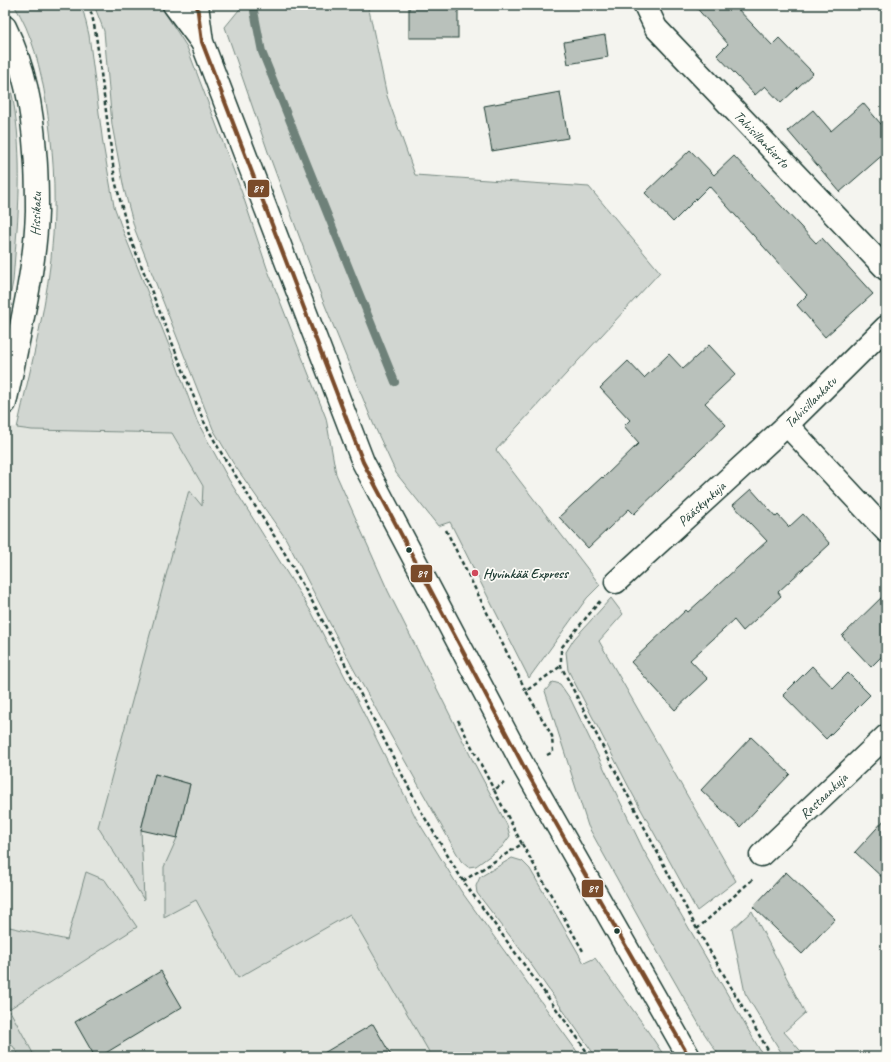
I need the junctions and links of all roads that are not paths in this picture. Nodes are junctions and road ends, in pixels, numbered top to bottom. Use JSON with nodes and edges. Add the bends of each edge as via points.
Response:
{"nodes":[{"id":1,"x":174,"y":5,"type":"edge"},
{"id":2,"x":196,"y":5,"type":"edge"},
{"id":3,"x":645,"y":5,"type":"edge"},
{"id":4,"x":5,"y":27,"type":"edge"},
{"id":5,"x":202,"y":42,"type":"junction"},
{"id":6,"x":886,"y":269,"type":"edge"},
{"id":7,"x":886,"y":327,"type":"edge"},
{"id":8,"x":5,"y":403,"type":"edge"},
{"id":9,"x":787,"y":425,"type":"junction"},
{"id":10,"x":886,"y":531,"type":"edge"},
{"id":11,"x":616,"y":582,"type":"road end"},
{"id":12,"x":886,"y":736,"type":"edge"},
{"id":13,"x":761,"y":855,"type":"road end"},
{"id":14,"x":689,"y":1057,"type":"edge"}],
"edges":[{"from":1,"to":5,"type":"street"},
{"from":2,"to":5,"type":"street"},
{"from":3,"to":6,"type":"street","name":"Talvisillankierto","via":[[656,28]]},
{"from":4,"to":8,"type":"street","name":"Hissikatu","via":[[26,81],[34,125],[37,214],[33,263]]},
{"from":5,"to":14,"type":"street","via":[[363,462],[525,769]]},
{"from":7,"to":9,"type":"street","name":"Talvisillankatu"},
{"from":9,"to":10,"type":"street","name":"Talvisillankatu"},
{"from":9,"to":11,"type":"street","name":"Pääskynkuja"},
{"from":12,"to":13,"type":"street","name":"Rastaankuja"}]}
